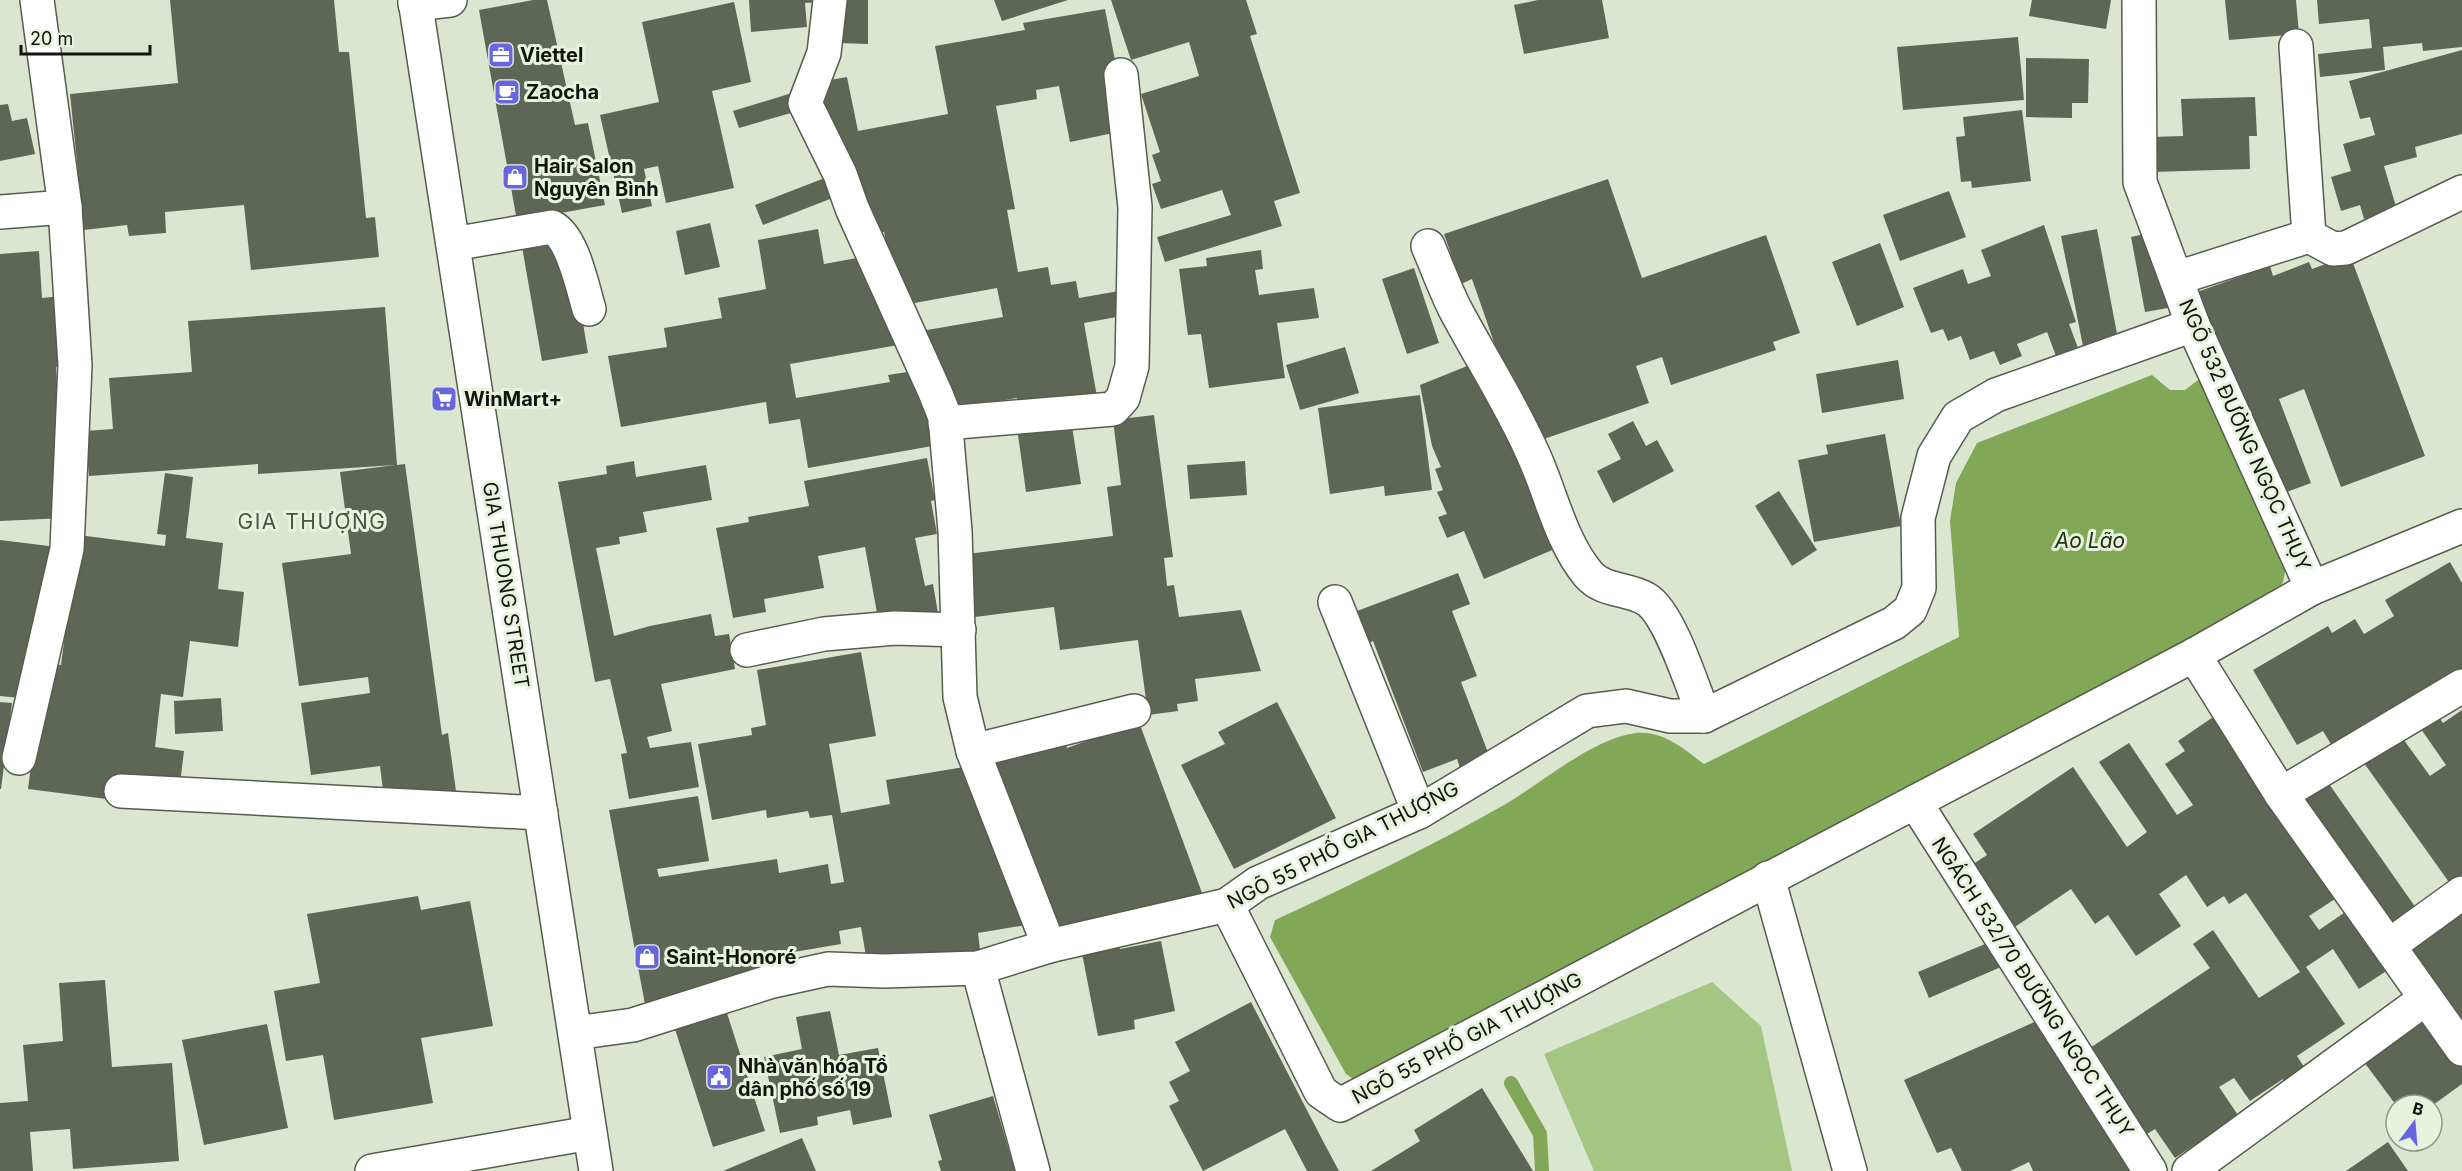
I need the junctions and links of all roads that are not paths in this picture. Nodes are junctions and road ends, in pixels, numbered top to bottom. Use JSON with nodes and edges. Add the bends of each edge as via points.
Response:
{"nodes":[{"id":1,"x":37,"y":0,"type":"edge"},
{"id":2,"x":450,"y":0,"type":"edge"},
{"id":3,"x":830,"y":0,"type":"edge"},
{"id":4,"x":2139,"y":0,"type":"edge"},
{"id":5,"x":415,"y":2,"type":"edge"},
{"id":6,"x":2296,"y":46,"type":"dead end"},
{"id":7,"x":1122,"y":75,"type":"dead end"},
{"id":8,"x":2462,"y":192,"type":"edge"},
{"id":9,"x":65,"y":207,"type":"junction"},
{"id":10,"x":0,"y":212,"type":"edge"},
{"id":11,"x":2309,"y":236,"type":"junction"},
{"id":12,"x":453,"y":244,"type":"junction"},
{"id":13,"x":1428,"y":246,"type":"dead end"},
{"id":14,"x":2177,"y":278,"type":"junction"},
{"id":15,"x":589,"y":309,"type":"dead end"},
{"id":16,"x":2193,"y":325,"type":"junction"},
{"id":17,"x":945,"y":423,"type":"junction"},
{"id":18,"x":2462,"y":526,"type":"edge"},
{"id":19,"x":2312,"y":588,"type":"junction"},
{"id":20,"x":1335,"y":602,"type":"dead end"},
{"id":21,"x":959,"y":630,"type":"junction"},
{"id":22,"x":747,"y":650,"type":"dead end"},
{"id":23,"x":2194,"y":655,"type":"junction"},
{"id":24,"x":2462,"y":686,"type":"edge"},
{"id":25,"x":1134,"y":711,"type":"dead end"},
{"id":26,"x":1704,"y":716,"type":"junction"},
{"id":27,"x":973,"y":751,"type":"junction"},
{"id":28,"x":19,"y":758,"type":"dead end"},
{"id":29,"x":121,"y":791,"type":"dead end"},
{"id":30,"x":2281,"y":794,"type":"junction"},
{"id":31,"x":1915,"y":802,"type":"junction"},
{"id":32,"x":1419,"y":812,"type":"junction"},
{"id":33,"x":541,"y":813,"type":"junction"},
{"id":34,"x":1768,"y":878,"type":"junction"},
{"id":35,"x":2462,"y":894,"type":"edge"},
{"id":36,"x":1227,"y":905,"type":"junction"},
{"id":37,"x":2390,"y":945,"type":"junction"},
{"id":38,"x":1049,"y":946,"type":"junction"},
{"id":39,"x":978,"y":968,"type":"junction"},
{"id":40,"x":2425,"y":999,"type":"junction"},
{"id":41,"x":575,"y":1033,"type":"junction"},
{"id":42,"x":2460,"y":1044,"type":"edge"},
{"id":43,"x":590,"y":1133,"type":"junction"},
{"id":44,"x":372,"y":1171,"type":"edge"},
{"id":45,"x":596,"y":1171,"type":"edge"},
{"id":46,"x":1032,"y":1171,"type":"edge"},
{"id":47,"x":1850,"y":1171,"type":"edge"},
{"id":48,"x":2150,"y":1171,"type":"edge"},
{"id":49,"x":2189,"y":1171,"type":"edge"}],
"edges":[{"from":1,"to":9,"type":"street"},
{"from":2,"to":5,"type":"street"},
{"from":3,"to":17,"type":"street","via":[[824,53],[805,103],[840,174]]},
{"from":4,"to":14,"type":"street","name":"NGÕ 532 ĐƯỜNG NGỌC THỤY","via":[[2140,182]]},
{"from":5,"to":12,"type":"street","name":"GIA THUONG STREET"},
{"from":6,"to":11,"type":"street"},
{"from":7,"to":17,"type":"street","via":[[1136,207],[1132,366],[1123,398],[1113,410]]},
{"from":8,"to":11,"type":"street","via":[[2346,248],[2333,249]]},
{"from":9,"to":10,"type":"street"},
{"from":9,"to":28,"type":"street","via":[[75,365],[67,549]]},
{"from":11,"to":14,"type":"street"},
{"from":12,"to":15,"type":"street","via":[[552,227],[568,242]]},
{"from":12,"to":33,"type":"street","name":"GIA THUONG STREET"},
{"from":13,"to":26,"type":"street","via":[[1455,309],[1534,456],[1554,514],[1589,576],[1608,588],[1645,597],[1657,607]]},
{"from":14,"to":16,"type":"street","name":"NGÕ 532 ĐƯỜNG NGỌC THỤY"},
{"from":16,"to":19,"type":"street","name":"NGÕ 532 ĐƯỜNG NGỌC THỤY"},
{"from":16,"to":26,"type":"street","name":"NGÕ 55 PHỐ GIA THƯỢNG","via":[[1996,395],[1958,417],[1934,456],[1918,518],[1919,588],[1911,610],[1894,623]]},
{"from":17,"to":21,"type":"street"},
{"from":18,"to":19,"type":"street"},
{"from":19,"to":23,"type":"street","name":"NGÕ 532 ĐƯỜNG NGỌC THỤY"},
{"from":20,"to":32,"type":"street"},
{"from":21,"to":22,"type":"street","via":[[895,628],[825,634]]},
{"from":21,"to":27,"type":"street","via":[[960,697]]},
{"from":23,"to":30,"type":"street"},
{"from":23,"to":31,"type":"street","name":"NGÕ 532 ĐƯỜNG NGỌC THỤY"},
{"from":24,"to":30,"type":"street"},
{"from":25,"to":27,"type":"street"},
{"from":26,"to":32,"type":"street","name":"NGÕ 55 PHỐ GIA THƯỢNG","via":[[1670,716],[1626,706],[1587,711]]},
{"from":27,"to":38,"type":"street"},
{"from":29,"to":33,"type":"street"},
{"from":30,"to":37,"type":"street"},
{"from":31,"to":34,"type":"street","name":"NGÕ 532 ĐƯỜNG NGỌC THỤY"},
{"from":31,"to":48,"type":"street","name":"NGÁCH 532/70 ĐƯỜNG NGỌC THỤY"},
{"from":32,"to":36,"type":"street","name":"NGÕ 55 PHỐ GIA THƯỢNG","via":[[1258,883]]},
{"from":33,"to":41,"type":"street","name":"GIA THUONG STREET"},
{"from":34,"to":36,"type":"street","name":"NGÕ 55 PHỐ GIA THƯỢNG","via":[[1340,1105],[1321,1092]]},
{"from":34,"to":47,"type":"street"},
{"from":35,"to":37,"type":"street"},
{"from":36,"to":38,"type":"street","name":"NGÕ 55 PHỐ GIA THƯỢNG"},
{"from":37,"to":40,"type":"street"},
{"from":38,"to":39,"type":"street","name":"NGÕ 55 PHỐ GIA THƯỢNG"},
{"from":39,"to":41,"type":"street","name":"NGÕ 55 PHỐ GIA THƯỢNG","via":[[828,969],[769,982],[633,1025]]},
{"from":39,"to":46,"type":"street"},
{"from":40,"to":42,"type":"street"},
{"from":40,"to":49,"type":"street"},
{"from":41,"to":43,"type":"street","name":"GIA THUONG STREET"},
{"from":43,"to":44,"type":"street"},
{"from":43,"to":45,"type":"street","name":"GIA THUONG STREET"}]}
